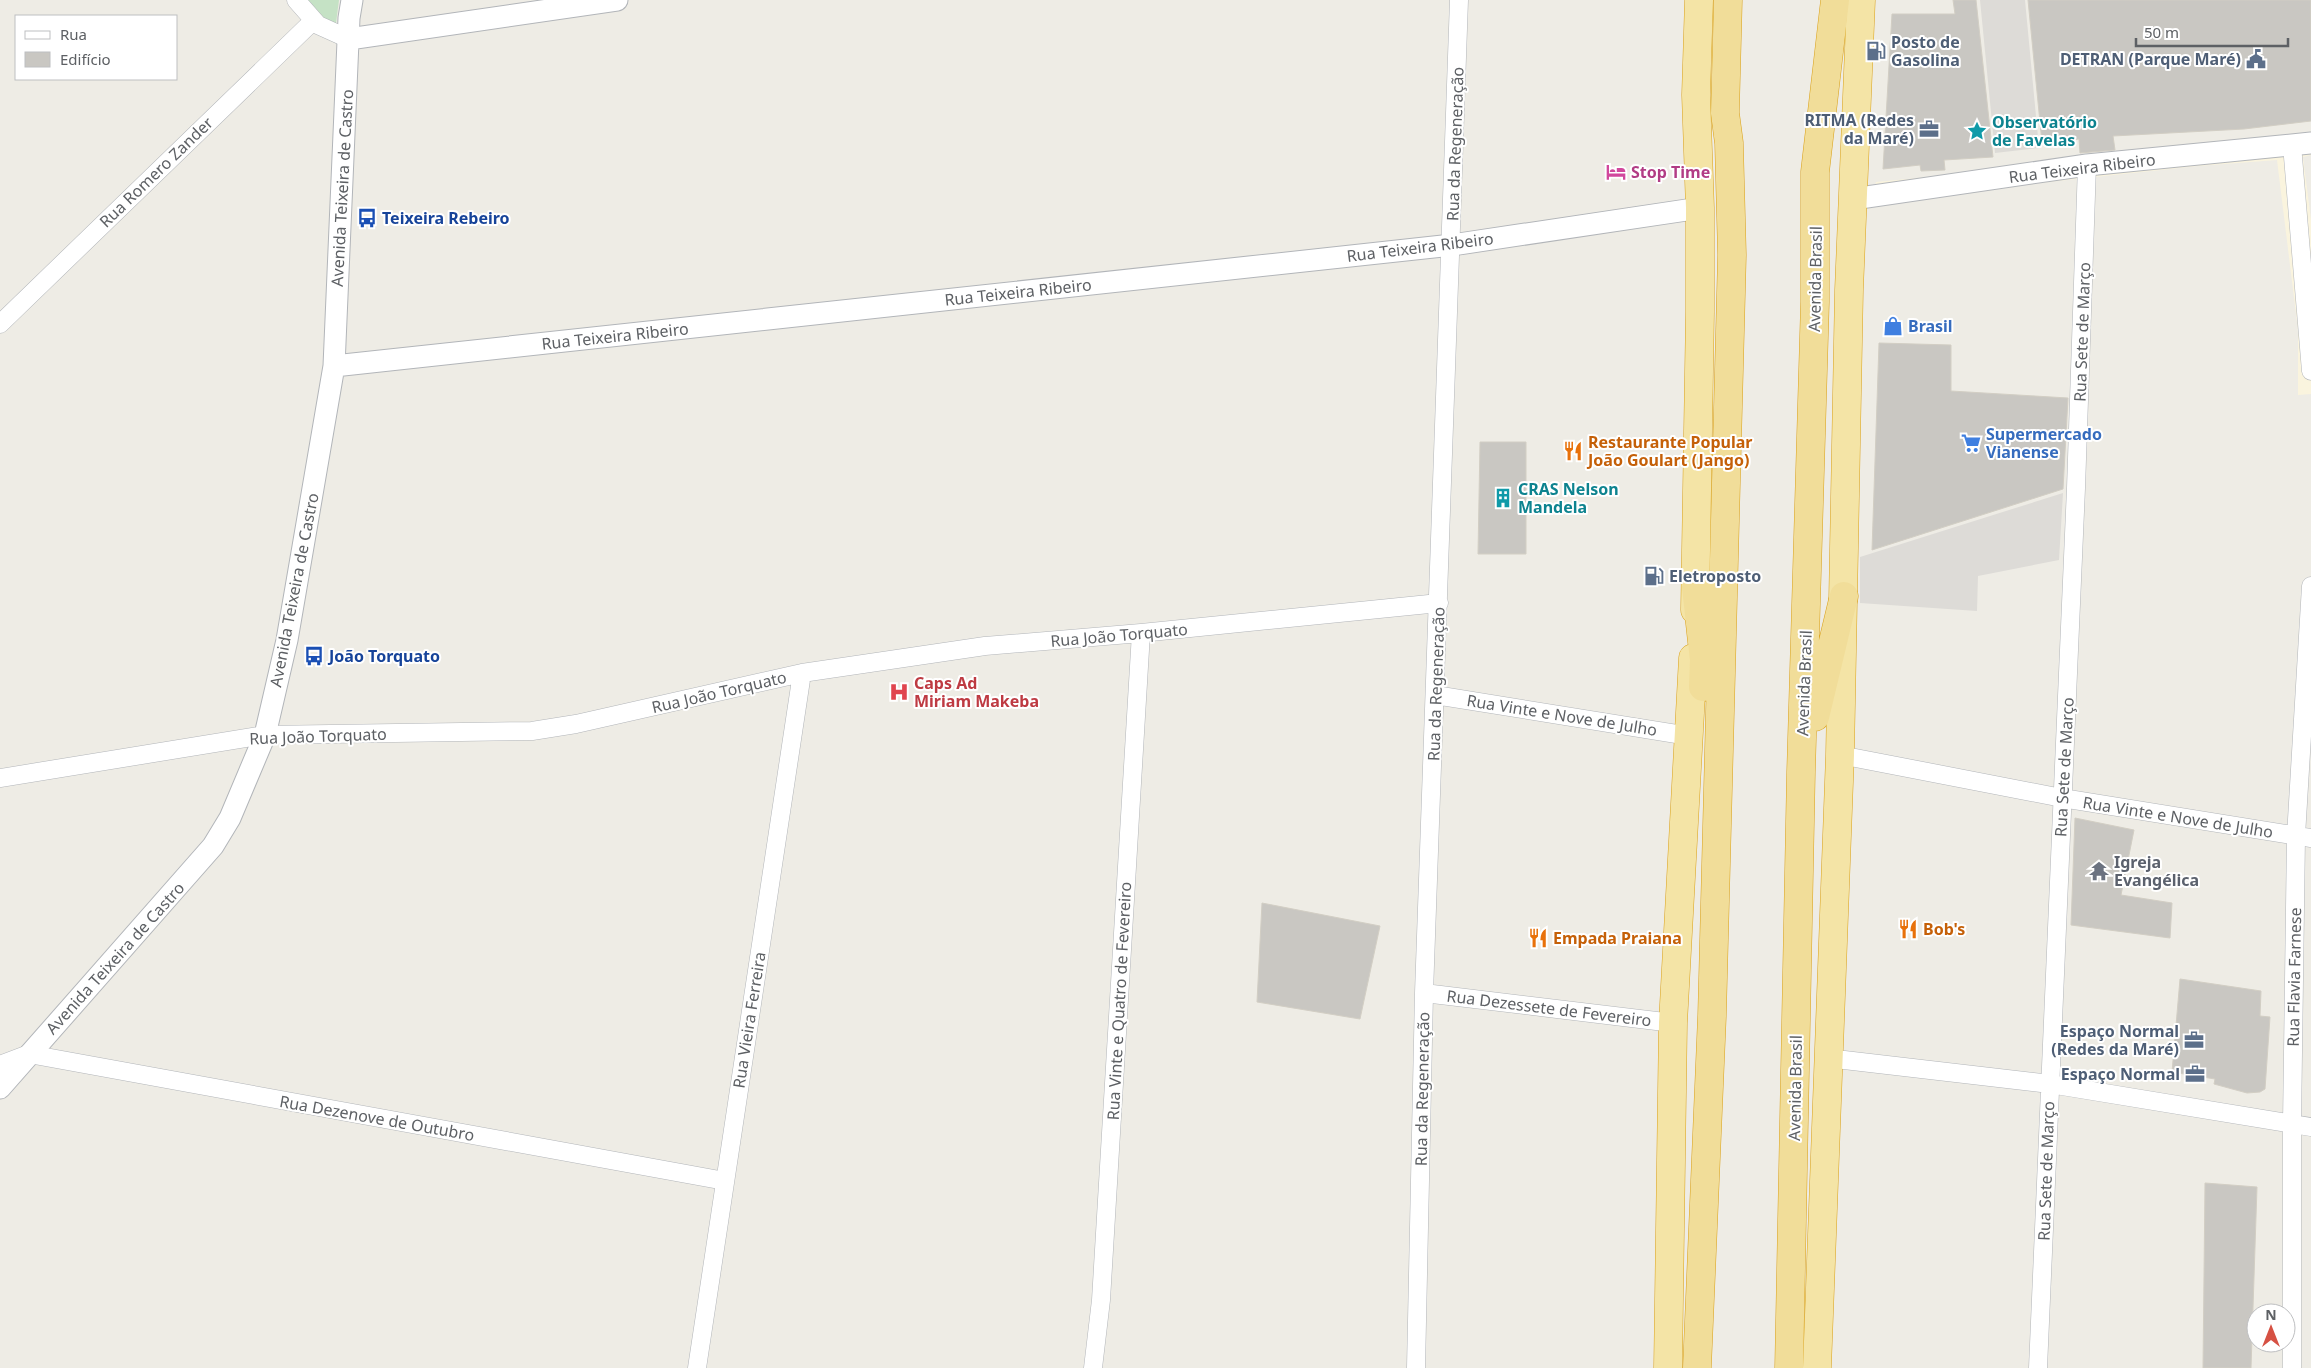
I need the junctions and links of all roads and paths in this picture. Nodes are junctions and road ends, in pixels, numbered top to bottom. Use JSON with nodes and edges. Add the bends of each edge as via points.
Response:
{"nodes":[{"id":1,"x":296,"y":0,"type":"edge"},
{"id":2,"x":352,"y":0,"type":"edge"},
{"id":3,"x":617,"y":0,"type":"edge"},
{"id":4,"x":1459,"y":0,"type":"edge"},
{"id":5,"x":1698,"y":0,"type":"edge"},
{"id":6,"x":1728,"y":0,"type":"edge"},
{"id":7,"x":1835,"y":0,"type":"edge"},
{"id":8,"x":1861,"y":0,"type":"edge"},
{"id":9,"x":313,"y":21,"type":"junction"},
{"id":10,"x":349,"y":39,"type":"junction"},
{"id":11,"x":2302,"y":144,"type":"edge"},
{"id":12,"x":2088,"y":165,"type":"junction"},
{"id":13,"x":1853,"y":199,"type":"junction"},
{"id":14,"x":1700,"y":208,"type":"junction"},
{"id":15,"x":1452,"y":244,"type":"junction"},
{"id":16,"x":0,"y":324,"type":"edge"},
{"id":17,"x":334,"y":366,"type":"junction"},
{"id":18,"x":2311,"y":371,"type":"edge"},
{"id":19,"x":2311,"y":586,"type":"edge"},
{"id":20,"x":1696,"y":587,"type":"junction"},
{"id":21,"x":1844,"y":596,"type":"junction"},
{"id":22,"x":1439,"y":603,"type":"junction"},
{"id":23,"x":1141,"y":633,"type":"junction"},
{"id":24,"x":802,"y":673,"type":"junction"},
{"id":25,"x":1435,"y":695,"type":"junction"},
{"id":26,"x":265,"y":735,"type":"junction"},
{"id":27,"x":1689,"y":736,"type":"junction"},
{"id":28,"x":1840,"y":755,"type":"junction"},
{"id":29,"x":1802,"y":772,"type":"junction"},
{"id":30,"x":0,"y":778,"type":"edge"},
{"id":31,"x":2062,"y":798,"type":"junction"},
{"id":32,"x":2304,"y":837,"type":"edge"},
{"id":33,"x":1424,"y":993,"type":"junction"},
{"id":34,"x":1673,"y":1023,"type":"junction"},
{"id":35,"x":29,"y":1054,"type":"junction"},
{"id":36,"x":1827,"y":1058,"type":"junction"},
{"id":37,"x":0,"y":1065,"type":"edge"},
{"id":38,"x":2050,"y":1084,"type":"junction"},
{"id":39,"x":0,"y":1088,"type":"edge"},
{"id":40,"x":2292,"y":1124,"type":"junction"},
{"id":41,"x":2311,"y":1127,"type":"edge"},
{"id":42,"x":725,"y":1181,"type":"junction"},
{"id":43,"x":1698,"y":1333,"type":"junction"},
{"id":44,"x":697,"y":1368,"type":"edge"},
{"id":45,"x":1093,"y":1368,"type":"edge"},
{"id":46,"x":1416,"y":1368,"type":"edge"},
{"id":47,"x":1668,"y":1368,"type":"edge"},
{"id":48,"x":1697,"y":1368,"type":"edge"},
{"id":49,"x":1790,"y":1368,"type":"edge"},
{"id":50,"x":1817,"y":1368,"type":"edge"},
{"id":51,"x":2038,"y":1368,"type":"edge"},
{"id":52,"x":2292,"y":1368,"type":"edge"}],
"edges":[{"from":1,"to":9,"type":"street"},
{"from":2,"to":10,"type":"street","name":"Avenida Teixeira de Castro"},
{"from":3,"to":10,"type":"street"},
{"from":4,"to":15,"type":"street","name":"Rua da Regeneração"},
{"from":5,"to":14,"type":"highway","via":[[1696,95]]},
{"from":6,"to":43,"type":"highway","via":[[1725,113],[1729,143],[1732,255],[1713,996]]},
{"from":7,"to":29,"type":"highway","name":"Avenida Brasil","via":[[1815,172],[1815,302]]},
{"from":8,"to":13,"type":"highway","name":"Avenida Brasil"},
{"from":9,"to":10,"type":"street"},
{"from":9,"to":16,"type":"street","name":"Rua Romero Zander"},
{"from":10,"to":17,"type":"street","name":"Avenida Teixeira de Castro"},
{"from":11,"to":12,"type":"street","name":"Rua Teixeira Ribeiro"},
{"from":11,"to":18,"type":"street"},
{"from":12,"to":13,"type":"street","name":"Rua Teixeira Ribeiro"},
{"from":12,"to":31,"type":"street","name":"Rua Sete de Março"},
{"from":13,"to":21,"type":"highway","name":"Avenida Brasil","via":[[1848,300]]},
{"from":14,"to":15,"type":"street","name":"Rua Teixeira Ribeiro"},
{"from":14,"to":20,"type":"highway"},
{"from":15,"to":17,"type":"street","name":"Rua Teixeira Ribeiro"},
{"from":15,"to":22,"type":"street","name":"Rua da Regeneração"},
{"from":17,"to":26,"type":"street","name":"Avenida Teixeira de Castro","via":[[287,640]]},
{"from":19,"to":32,"type":"street","name":"Rua Flavia Farnese"},
{"from":20,"to":27,"type":"highway"},
{"from":20,"to":43,"type":"highway","via":[[1704,660],[1689,1272]]},
{"from":21,"to":28,"type":"highway","name":"Avenida Brasil"},
{"from":21,"to":29,"type":"highway"},
{"from":22,"to":23,"type":"street","name":"Rua João Torquato"},
{"from":22,"to":25,"type":"street","name":"Rua da Regeneração"},
{"from":23,"to":24,"type":"street","name":"Rua João Torquato","via":[[985,646]]},
{"from":23,"to":45,"type":"street","name":"Rua Vinte e Quatro de Fevereiro","via":[[1101,1300]]},
{"from":24,"to":26,"type":"street","name":"Rua João Torquato","via":[[532,731]]},
{"from":24,"to":42,"type":"street","name":"Rua Vieira Ferreira"},
{"from":25,"to":27,"type":"street","name":"Rua Vinte e Nove de Julho"},
{"from":25,"to":33,"type":"street","name":"Rua da Regeneração"},
{"from":26,"to":30,"type":"street","name":"Rua João Torquato"},
{"from":26,"to":35,"type":"street","name":"Avenida Teixeira de Castro","via":[[230,818],[213,846]]},
{"from":27,"to":34,"type":"highway"},
{"from":28,"to":31,"type":"street","name":"Rua Vinte e Nove de Julho"},
{"from":28,"to":36,"type":"highway","name":"Avenida Brasil"},
{"from":29,"to":49,"type":"highway","name":"Avenida Brasil"},
{"from":31,"to":32,"type":"street","name":"Rua Vinte e Nove de Julho"},
{"from":31,"to":38,"type":"street","name":"Rua Sete de Março"},
{"from":32,"to":40,"type":"street","name":"Rua Flavia Farnese"},
{"from":33,"to":34,"type":"street","name":"Rua Dezessete de Fevereiro"},
{"from":33,"to":46,"type":"street","name":"Rua da Regeneração"},
{"from":34,"to":47,"type":"highway"},
{"from":35,"to":37,"type":"street"},
{"from":35,"to":39,"type":"street","name":"Avenida Teixeira de Castro"},
{"from":35,"to":42,"type":"street","name":"Rua Dezenove de Outubro"},
{"from":36,"to":38,"type":"street"},
{"from":36,"to":50,"type":"highway","name":"Avenida Brasil"},
{"from":38,"to":40,"type":"street"},
{"from":38,"to":51,"type":"street","name":"Rua Sete de Março"},
{"from":40,"to":41,"type":"street"},
{"from":40,"to":52,"type":"street","name":"Rua Flavia Farnese"},
{"from":42,"to":44,"type":"street","name":"Rua Vieira Ferreira"},
{"from":43,"to":48,"type":"highway"}]}
